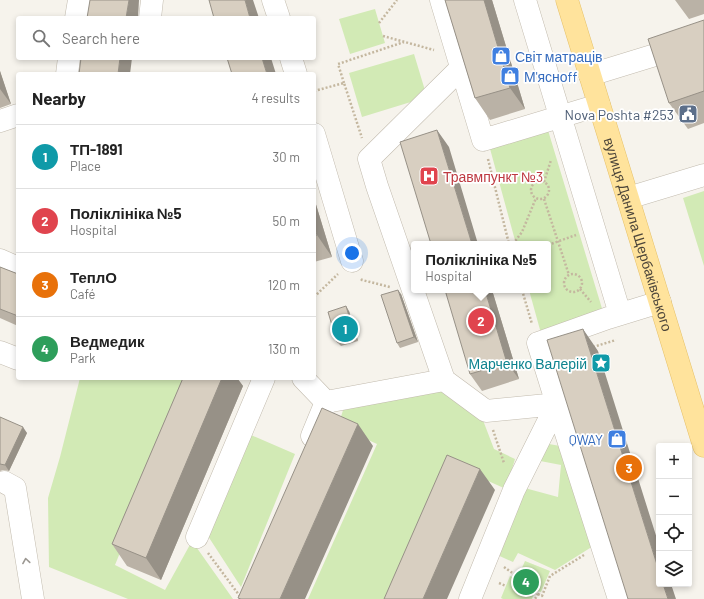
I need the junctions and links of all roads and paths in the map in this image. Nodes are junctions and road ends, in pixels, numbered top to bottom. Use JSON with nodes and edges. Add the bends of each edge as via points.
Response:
{"nodes":[{"id":1,"x":79,"y":0,"type":"edge"},
{"id":2,"x":152,"y":0,"type":"edge"},
{"id":3,"x":273,"y":0,"type":"edge"},
{"id":4,"x":397,"y":0,"type":"edge"},
{"id":5,"x":440,"y":0,"type":"edge"},
{"id":6,"x":525,"y":0,"type":"edge"},
{"id":7,"x":567,"y":0,"type":"edge"},
{"id":8,"x":76,"y":16,"type":"edge"},
{"id":9,"x":150,"y":16,"type":"edge"},
{"id":10,"x":278,"y":16,"type":"edge"},
{"id":11,"x":379,"y":23,"type":"dead end"},
{"id":12,"x":383,"y":36,"type":"dead end"},
{"id":13,"x":704,"y":40,"type":"edge"},
{"id":14,"x":404,"y":42,"type":"junction"},
{"id":15,"x":69,"y":60,"type":"edge"},
{"id":16,"x":292,"y":60,"type":"edge"},
{"id":17,"x":459,"y":63,"type":"junction"},
{"id":18,"x":67,"y":72,"type":"edge"},
{"id":19,"x":295,"y":72,"type":"edge"},
{"id":20,"x":590,"y":75,"type":"junction"},
{"id":21,"x":344,"y":82,"type":"junction"},
{"id":22,"x":316,"y":90,"type":"edge"},
{"id":23,"x":599,"y":106,"type":"junction"},
{"id":24,"x":16,"y":117,"type":"edge"},
{"id":25,"x":560,"y":117,"type":"junction"},
{"id":26,"x":0,"y":121,"type":"edge"},
{"id":27,"x":316,"y":141,"type":"edge"},
{"id":28,"x":369,"y":159,"type":"junction"},
{"id":29,"x":551,"y":160,"type":"dead end"},
{"id":30,"x":490,"y":166,"type":"dead end"},
{"id":31,"x":704,"y":175,"type":"edge"},
{"id":32,"x":544,"y":182,"type":"junction"},
{"id":33,"x":536,"y":198,"type":"junction"},
{"id":34,"x":628,"y":198,"type":"junction"},
{"id":35,"x":544,"y":199,"type":"junction"},
{"id":36,"x":583,"y":233,"type":"dead end"},
{"id":37,"x":508,"y":241,"type":"edge"},
{"id":38,"x":515,"y":241,"type":"edge"},
{"id":39,"x":558,"y":241,"type":"junction"},
{"id":40,"x":551,"y":244,"type":"edge"},
{"id":41,"x":0,"y":260,"type":"edge"},
{"id":42,"x":352,"y":261,"type":"junction"},
{"id":43,"x":16,"y":267,"type":"edge"},
{"id":44,"x":569,"y":275,"type":"junction"},
{"id":45,"x":411,"y":283,"type":"edge"},
{"id":46,"x":411,"y":291,"type":"edge"},
{"id":47,"x":414,"y":293,"type":"edge"},
{"id":48,"x":523,"y":293,"type":"edge"},
{"id":49,"x":316,"y":295,"type":"edge"},
{"id":50,"x":660,"y":302,"type":"junction"},
{"id":51,"x":620,"y":314,"type":"junction"},
{"id":52,"x":538,"y":344,"type":"junction"},
{"id":53,"x":0,"y":352,"type":"edge"},
{"id":54,"x":16,"y":358,"type":"edge"},
{"id":55,"x":263,"y":380,"type":"edge"},
{"id":56,"x":305,"y":380,"type":"edge"},
{"id":57,"x":444,"y":380,"type":"junction"},
{"id":58,"x":326,"y":402,"type":"junction"},
{"id":59,"x":557,"y":404,"type":"junction"},
{"id":60,"x":486,"y":411,"type":"junction"},
{"id":61,"x":704,"y":446,"type":"edge"},
{"id":62,"x":304,"y":453,"type":"edge"},
{"id":63,"x":4,"y":482,"type":"dead end"},
{"id":64,"x":514,"y":490,"type":"junction"},
{"id":65,"x":197,"y":537,"type":"joint"},
{"id":66,"x":602,"y":544,"type":"junction"},
{"id":67,"x":33,"y":599,"type":"edge"},
{"id":68,"x":242,"y":599,"type":"edge"},
{"id":69,"x":470,"y":599,"type":"edge"},
{"id":70,"x":535,"y":599,"type":"edge"},
{"id":71,"x":619,"y":599,"type":"edge"}],
"edges":[{"from":1,"to":8,"type":"lane"},
{"from":2,"to":9,"type":"lane"},
{"from":3,"to":10,"type":"lane"},
{"from":4,"to":11,"type":"path"},
{"from":5,"to":17,"type":"lane"},
{"from":6,"to":25,"type":"lane"},
{"from":7,"to":20,"type":"main road","name":"вулиця Данила Щербаківського"},
{"from":12,"to":14,"type":"path"},
{"from":13,"to":20,"type":"lane"},
{"from":14,"to":17,"type":"path"},
{"from":14,"to":21,"type":"path","via":[[338,64]]},
{"from":15,"to":18,"type":"lane"},
{"from":16,"to":19,"type":"lane"},
{"from":17,"to":25,"type":"lane","via":[[483,140]]},
{"from":17,"to":28,"type":"lane"},
{"from":20,"to":23,"type":"main road","name":"вулиця Данила Щербаківського"},
{"from":21,"to":22,"type":"path"},
{"from":21,"to":28,"type":"path"},
{"from":23,"to":25,"type":"lane"},
{"from":23,"to":34,"type":"main road","name":"вулиця Данила Щербаківського"},
{"from":24,"to":26,"type":"lane"},
{"from":25,"to":51,"type":"lane"},
{"from":27,"to":42,"type":"lane"},
{"from":28,"to":45,"type":"lane"},
{"from":29,"to":32,"type":"path"},
{"from":30,"to":37,"type":"path"},
{"from":31,"to":34,"type":"lane"},
{"from":32,"to":33,"type":"path","via":[[536,183],[532,188]]},
{"from":32,"to":35,"type":"path","via":[[549,192]]},
{"from":33,"to":35,"type":"path"},
{"from":33,"to":38,"type":"path","via":[[522,232]]},
{"from":34,"to":50,"type":"main road","name":"вулиця Данила Щербаківського"},
{"from":35,"to":39,"type":"path"},
{"from":36,"to":39,"type":"path"},
{"from":39,"to":40,"type":"path"},
{"from":39,"to":44,"type":"path"},
{"from":41,"to":43,"type":"lane"},
{"from":42,"to":46,"type":"path","via":[[362,280]]},
{"from":42,"to":49,"type":"path"},
{"from":44,"to":44,"type":"path","via":[[578,276],[581,280],[578,291],[572,292],[565,288],[564,282]]},
{"from":47,"to":57,"type":"lane"},
{"from":48,"to":52,"type":"path"},
{"from":50,"to":51,"type":"lane"},
{"from":50,"to":61,"type":"main road","name":"вулиця Данила Щербаківського"},
{"from":51,"to":52,"type":"lane"},
{"from":52,"to":59,"type":"lane"},
{"from":53,"to":54,"type":"lane"},
{"from":55,"to":65,"type":"lane"},
{"from":56,"to":58,"type":"lane"},
{"from":57,"to":58,"type":"lane"},
{"from":57,"to":60,"type":"lane"},
{"from":58,"to":62,"type":"lane"},
{"from":59,"to":60,"type":"lane"},
{"from":59,"to":64,"type":"lane"},
{"from":59,"to":66,"type":"lane"},
{"from":60,"to":64,"type":"path"},
{"from":67,"to":63,"type":"lane","one_way":true,"via":[[15,488]]},
{"from":64,"to":69,"type":"lane"},
{"from":65,"to":68,"type":"path"},
{"from":66,"to":70,"type":"path","via":[[550,576],[542,596],[536,593]]},
{"from":66,"to":71,"type":"lane"}]}
